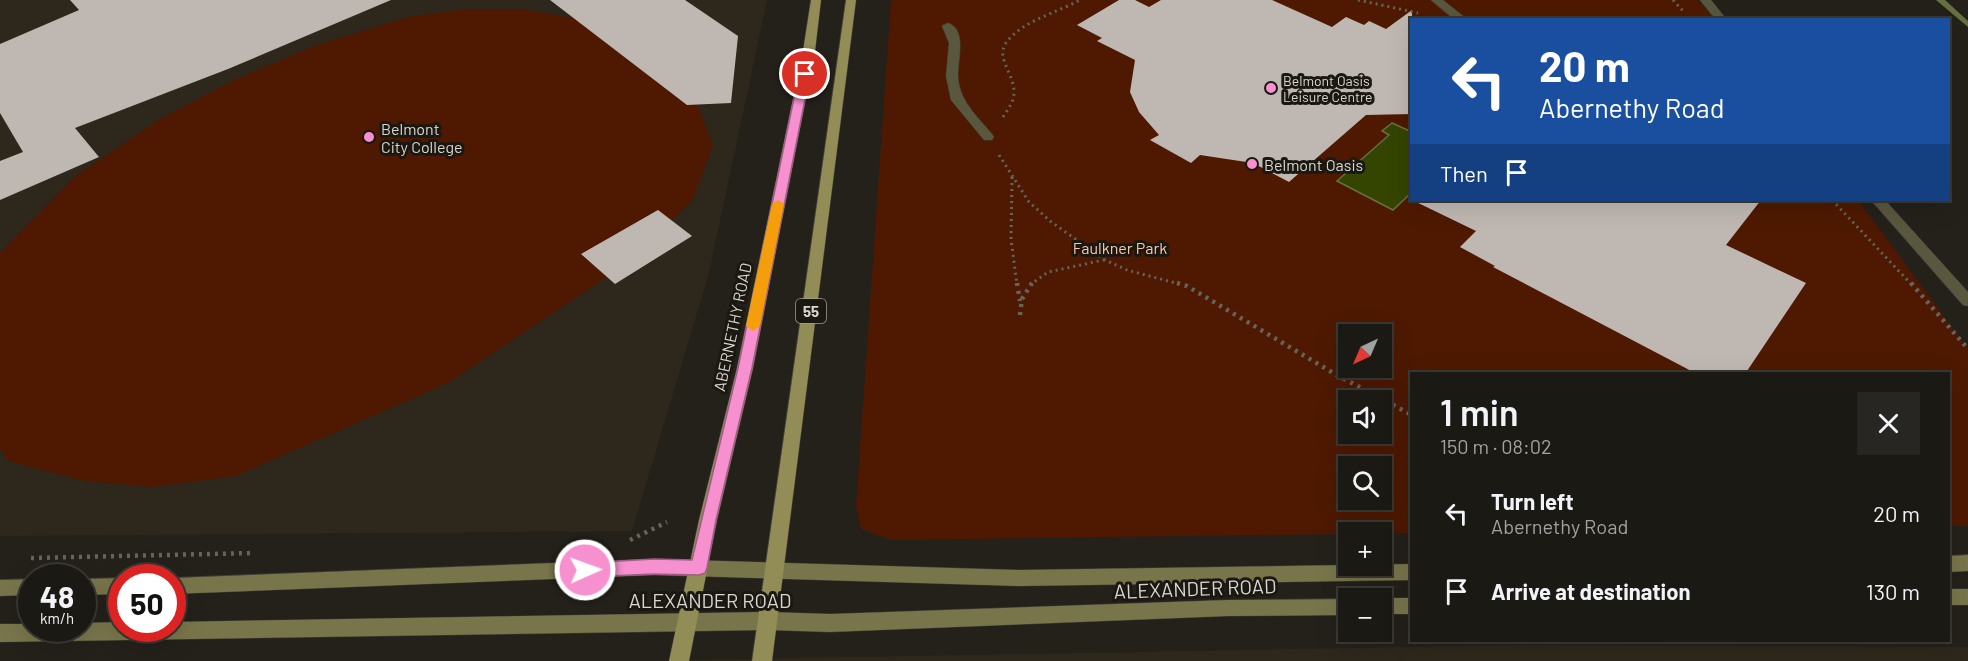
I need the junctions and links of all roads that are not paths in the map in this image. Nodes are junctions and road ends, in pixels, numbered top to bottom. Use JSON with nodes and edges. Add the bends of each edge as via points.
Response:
{"nodes":[{"id":1,"x":816,"y":0,"type":"edge"},
{"id":2,"x":851,"y":0,"type":"edge"},
{"id":3,"x":1436,"y":0,"type":"edge"},
{"id":4,"x":1705,"y":0,"type":"edge"},
{"id":5,"x":1460,"y":18,"type":"edge"},
{"id":6,"x":1720,"y":18,"type":"edge"},
{"id":7,"x":948,"y":26,"type":"dead end"},
{"id":8,"x":988,"y":138,"type":"road end"},
{"id":9,"x":1879,"y":201,"type":"edge"},
{"id":10,"x":1968,"y":301,"type":"edge"},
{"id":11,"x":1968,"y":563,"type":"edge"},
{"id":12,"x":1950,"y":564,"type":"edge"},
{"id":13,"x":699,"y":568,"type":"junction"},
{"id":14,"x":776,"y":571,"type":"junction"},
{"id":15,"x":1410,"y":572,"type":"edge"},
{"id":16,"x":186,"y":586,"type":"edge"},
{"id":17,"x":18,"y":587,"type":"edge"},
{"id":18,"x":0,"y":588,"type":"edge"},
{"id":19,"x":1950,"y":597,"type":"edge"},
{"id":20,"x":1968,"y":597,"type":"edge"},
{"id":21,"x":1392,"y":606,"type":"edge"},
{"id":22,"x":1410,"y":606,"type":"edge"},
{"id":23,"x":1338,"y":607,"type":"edge"},
{"id":24,"x":768,"y":621,"type":"junction"},
{"id":25,"x":686,"y":622,"type":"junction"},
{"id":26,"x":0,"y":633,"type":"edge"},
{"id":27,"x":679,"y":661,"type":"edge"},
{"id":28,"x":762,"y":661,"type":"edge"}],
"edges":[{"from":1,"to":13,"type":"main road","name":"ABERNETHY ROAD","via":[[745,368]]},
{"from":2,"to":14,"type":"main road","number":"55"},
{"from":3,"to":5,"type":"street"},
{"from":4,"to":6,"type":"street"},
{"from":7,"to":8,"type":"street","via":[[955,44],[952,76],[957,100]]},
{"from":9,"to":10,"type":"street"},
{"from":11,"to":12,"type":"main road"},
{"from":13,"to":14,"type":"main road","name":"ALEXANDER ROAD"},
{"from":13,"to":16,"type":"main road","name":"ALEXANDER ROAD"},
{"from":13,"to":25,"type":"main road","name":"ABERNETHY ROAD"},
{"from":14,"to":15,"type":"main road","name":"ALEXANDER ROAD","via":[[1020,578]]},
{"from":14,"to":24,"type":"main road","number":"55"},
{"from":17,"to":18,"type":"main road"},
{"from":19,"to":20,"type":"main road"},
{"from":21,"to":22,"type":"main road"},
{"from":23,"to":24,"type":"main road","name":"ALEXANDER ROAD","via":[[830,623]]},
{"from":24,"to":25,"type":"main road","name":"ALEXANDER ROAD"},
{"from":24,"to":28,"type":"main road","number":"55"},
{"from":25,"to":26,"type":"main road","name":"ALEXANDER ROAD"},
{"from":25,"to":27,"type":"main road","name":"ABERNETHY ROAD"}]}
